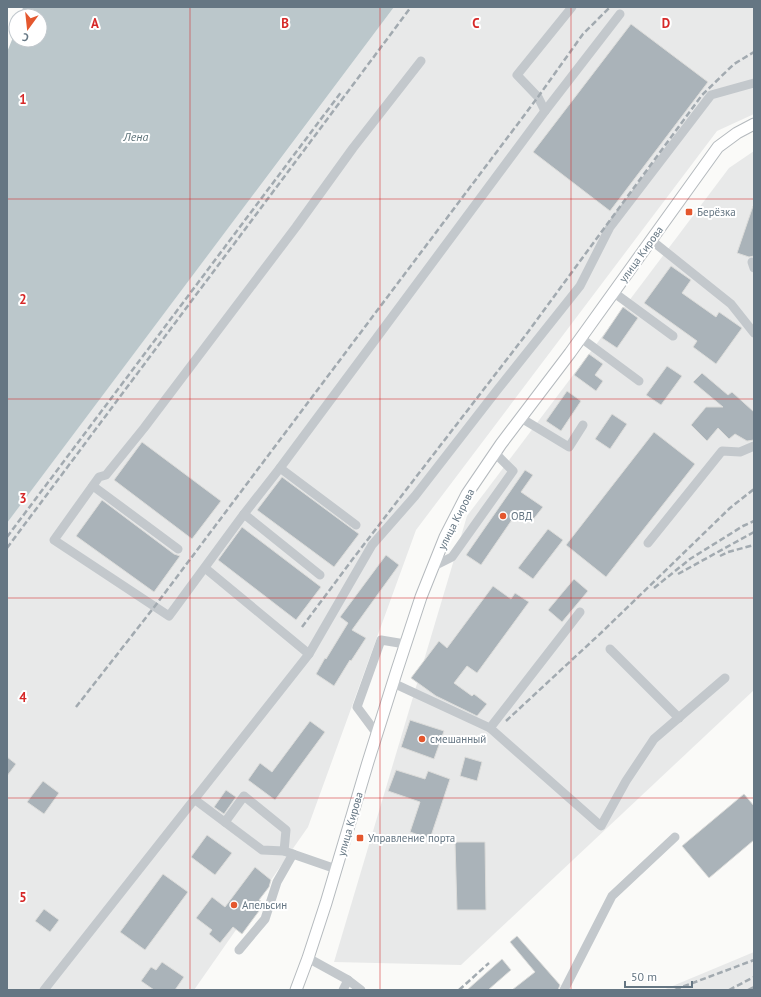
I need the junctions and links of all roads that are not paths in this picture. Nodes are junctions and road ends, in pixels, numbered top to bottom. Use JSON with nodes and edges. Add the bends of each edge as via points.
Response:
{"nodes":[{"id":1,"x":572,"y":7,"type":"edge"},
{"id":2,"x":620,"y":14,"type":"dead end"},
{"id":3,"x":421,"y":61,"type":"dead end"},
{"id":4,"x":754,"y":83,"type":"edge"},
{"id":5,"x":545,"y":111,"type":"junction"},
{"id":6,"x":754,"y":124,"type":"edge"},
{"id":7,"x":651,"y":240,"type":"junction"},
{"id":8,"x":613,"y":292,"type":"junction"},
{"id":9,"x":752,"y":328,"type":"edge"},
{"id":10,"x":673,"y":336,"type":"dead end"},
{"id":11,"x":581,"y":338,"type":"junction"},
{"id":12,"x":639,"y":381,"type":"dead end"},
{"id":13,"x":521,"y":418,"type":"junction"},
{"id":14,"x":583,"y":425,"type":"dead end"},
{"id":15,"x":754,"y":446,"type":"edge"},
{"id":16,"x":495,"y":453,"type":"junction"},
{"id":17,"x":280,"y":468,"type":"junction"},
{"id":18,"x":92,"y":486,"type":"junction"},
{"id":19,"x":244,"y":514,"type":"junction"},
{"id":20,"x":356,"y":525,"type":"dead end"},
{"id":21,"x":648,"y":543,"type":"dead end"},
{"id":22,"x":178,"y":549,"type":"dead end"},
{"id":23,"x":434,"y":566,"type":"junction"},
{"id":24,"x":205,"y":568,"type":"junction"},
{"id":25,"x":320,"y":574,"type":"dead end"},
{"id":26,"x":580,"y":612,"type":"dead end"},
{"id":27,"x":405,"y":644,"type":"junction"},
{"id":28,"x":610,"y":649,"type":"dead end"},
{"id":29,"x":308,"y":654,"type":"junction"},
{"id":30,"x":725,"y":678,"type":"dead end"},
{"id":31,"x":393,"y":683,"type":"junction"},
{"id":32,"x":678,"y":718,"type":"junction"},
{"id":33,"x":490,"y":728,"type":"junction"},
{"id":34,"x":377,"y":734,"type":"junction"},
{"id":35,"x":194,"y":799,"type":"junction"},
{"id":36,"x":225,"y":822,"type":"junction"},
{"id":37,"x":675,"y":837,"type":"dead end"},
{"id":38,"x":284,"y":851,"type":"junction"},
{"id":39,"x":293,"y":854,"type":"junction"},
{"id":40,"x":336,"y":869,"type":"junction"},
{"id":41,"x":238,"y":950,"type":"dead end"},
{"id":42,"x":308,"y":958,"type":"junction"},
{"id":43,"x":348,"y":980,"type":"junction"},
{"id":44,"x":44,"y":990,"type":"edge"},
{"id":45,"x":296,"y":990,"type":"edge"},
{"id":46,"x":343,"y":990,"type":"edge"},
{"id":47,"x":361,"y":990,"type":"edge"},
{"id":48,"x":564,"y":990,"type":"edge"}],
"edges":[{"from":1,"to":5,"type":"lane","via":[[517,76],[538,97]]},
{"from":2,"to":5,"type":"lane"},
{"from":3,"to":18,"type":"lane","via":[[144,428],[106,475],[99,477]]},
{"from":4,"to":29,"type":"lane","via":[[711,94],[610,227],[580,286],[416,496],[372,545]]},
{"from":5,"to":17,"type":"lane"},
{"from":6,"to":7,"type":"main road","name":"улица Кирова","via":[[718,147]]},
{"from":7,"to":8,"type":"main road","name":"улица Кирова"},
{"from":7,"to":9,"type":"lane","via":[[731,304]]},
{"from":8,"to":10,"type":"lane"},
{"from":8,"to":11,"type":"main road","name":"улица Кирова"},
{"from":11,"to":12,"type":"lane"},
{"from":11,"to":13,"type":"main road","name":"улица Кирова"},
{"from":13,"to":14,"type":"lane","via":[[568,447]]},
{"from":13,"to":16,"type":"main road","name":"улица Кирова"},
{"from":15,"to":21,"type":"lane","via":[[740,452],[722,451]]},
{"from":16,"to":23,"type":"main road","name":"улица Кирова","via":[[467,494],[445,537]]},
{"from":16,"to":23,"type":"lane","via":[[513,470],[452,557]]},
{"from":17,"to":19,"type":"lane"},
{"from":17,"to":20,"type":"lane"},
{"from":18,"to":22,"type":"lane"},
{"from":18,"to":24,"type":"lane","via":[[54,540],[169,616]]},
{"from":19,"to":24,"type":"lane"},
{"from":19,"to":25,"type":"lane"},
{"from":23,"to":27,"type":"main road","name":"улица Кирова"},
{"from":24,"to":29,"type":"lane"},
{"from":26,"to":33,"type":"lane"},
{"from":27,"to":31,"type":"main road","name":"улица Кирова"},
{"from":27,"to":34,"type":"lane","via":[[381,640],[357,707]]},
{"from":28,"to":32,"type":"lane"},
{"from":29,"to":35,"type":"lane"},
{"from":30,"to":32,"type":"lane"},
{"from":31,"to":33,"type":"lane"},
{"from":31,"to":34,"type":"main road","name":"улица Кирова"},
{"from":32,"to":33,"type":"lane","via":[[654,740],[626,781],[601,826]]},
{"from":34,"to":40,"type":"main road","name":"улица Кирова"},
{"from":35,"to":36,"type":"lane"},
{"from":35,"to":44,"type":"lane"},
{"from":36,"to":38,"type":"lane","via":[[262,850]]},
{"from":36,"to":38,"type":"lane","via":[[244,796],[286,830]]},
{"from":37,"to":48,"type":"lane","via":[[612,896]]},
{"from":38,"to":39,"type":"lane"},
{"from":39,"to":40,"type":"lane"},
{"from":39,"to":41,"type":"lane","via":[[277,882],[265,919]]},
{"from":40,"to":42,"type":"main road","name":"улица Кирова"},
{"from":42,"to":43,"type":"lane"},
{"from":42,"to":45,"type":"main road","name":"улица Кирова"},
{"from":43,"to":46,"type":"lane"},
{"from":43,"to":47,"type":"lane"}]}
